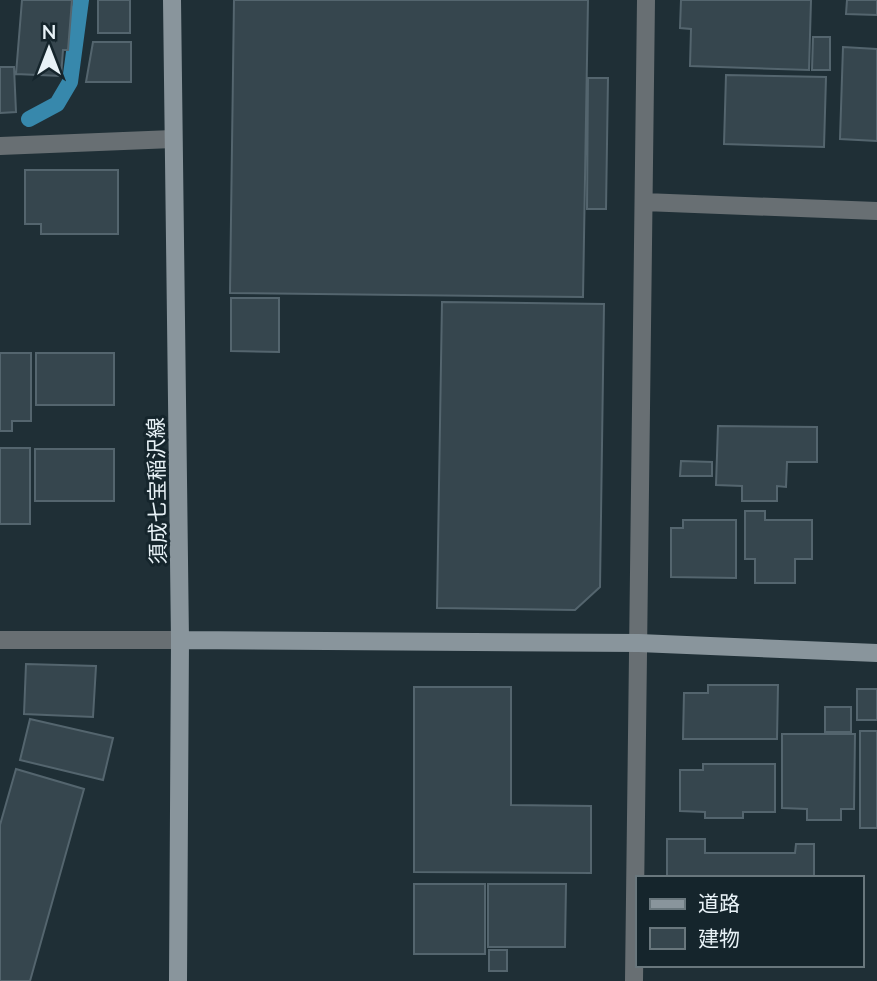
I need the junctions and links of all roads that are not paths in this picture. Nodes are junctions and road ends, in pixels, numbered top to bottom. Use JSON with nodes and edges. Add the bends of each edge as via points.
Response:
{"nodes":[{"id":1,"x":172,"y":0,"type":"edge"},
{"id":2,"x":646,"y":0,"type":"edge"},
{"id":3,"x":173,"y":139,"type":"junction"},
{"id":4,"x":0,"y":146,"type":"edge"},
{"id":5,"x":644,"y":201,"type":"junction"},
{"id":6,"x":877,"y":211,"type":"edge"},
{"id":7,"x":0,"y":640,"type":"edge"},
{"id":8,"x":180,"y":640,"type":"junction"},
{"id":9,"x":639,"y":643,"type":"junction"},
{"id":10,"x":877,"y":653,"type":"edge"},
{"id":11,"x":178,"y":981,"type":"edge"},
{"id":12,"x":634,"y":981,"type":"edge"}],
"edges":[{"from":1,"to":3,"type":"main road","name":"須成七宝稲沢線"},
{"from":2,"to":5,"type":"street"},
{"from":3,"to":4,"type":"street"},
{"from":3,"to":8,"type":"main road","name":"須成七宝稲沢線"},
{"from":5,"to":6,"type":"street"},
{"from":5,"to":9,"type":"street"},
{"from":7,"to":8,"type":"street"},
{"from":8,"to":9,"type":"main road"},
{"from":8,"to":11,"type":"main road","name":"須成七宝稲沢線"},
{"from":9,"to":10,"type":"main road"},
{"from":9,"to":12,"type":"street"}]}
